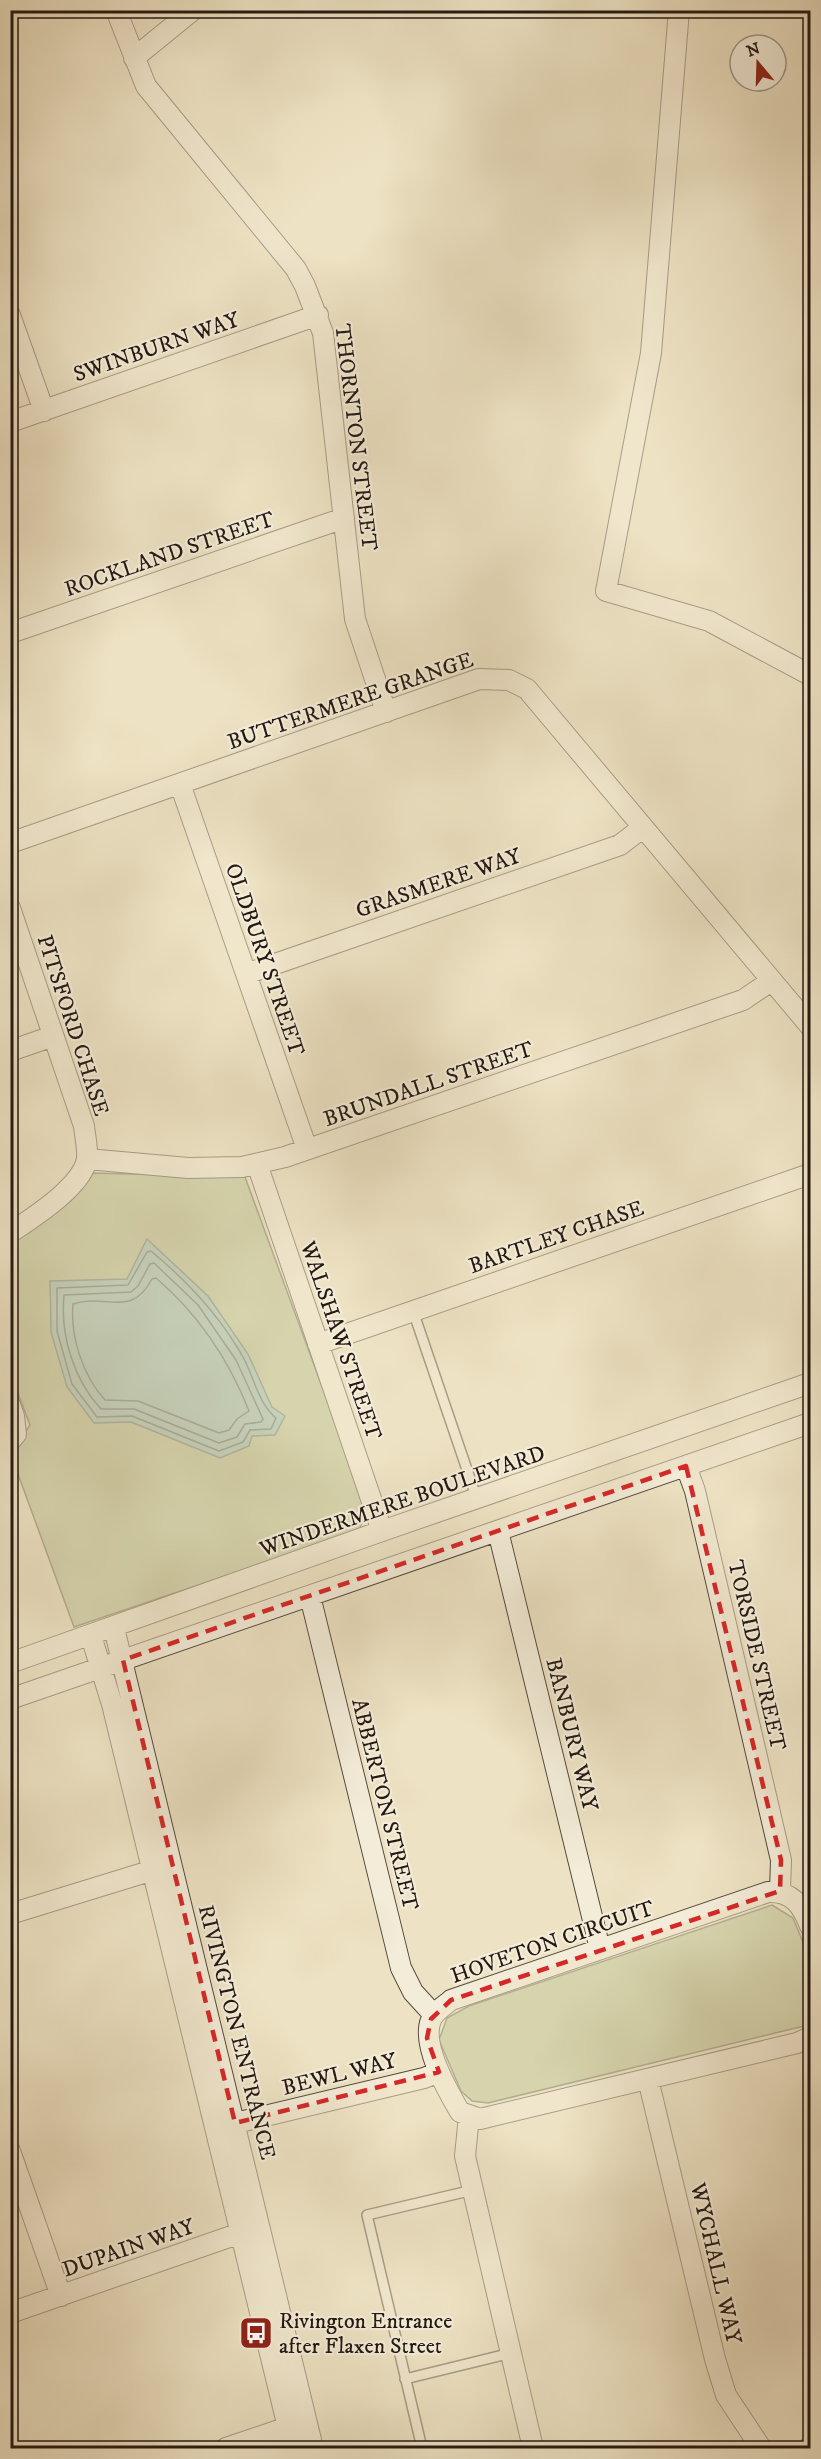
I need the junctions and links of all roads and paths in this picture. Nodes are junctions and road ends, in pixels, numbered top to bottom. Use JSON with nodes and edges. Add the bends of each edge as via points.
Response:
{"nodes":[{"id":1,"x":116,"y":10,"type":"edge"},
{"id":2,"x":193,"y":10,"type":"edge"},
{"id":3,"x":679,"y":10,"type":"edge"},
{"id":4,"x":134,"y":58,"type":"junction"},
{"id":5,"x":10,"y":315,"type":"edge"},
{"id":6,"x":318,"y":315,"type":"junction"},
{"id":7,"x":44,"y":411,"type":"junction"},
{"id":8,"x":10,"y":422,"type":"edge"},
{"id":9,"x":344,"y":518,"type":"junction"},
{"id":10,"x":10,"y":633,"type":"edge"},
{"id":11,"x":810,"y":675,"type":"edge"},
{"id":12,"x":386,"y":712,"type":"junction"},
{"id":13,"x":180,"y":784,"type":"junction"},
{"id":14,"x":642,"y":828,"type":"junction"},
{"id":15,"x":10,"y":843,"type":"edge"},
{"id":16,"x":10,"y":908,"type":"edge"},
{"id":17,"x":246,"y":974,"type":"junction"},
{"id":18,"x":771,"y":981,"type":"junction"},
{"id":19,"x":810,"y":1026,"type":"edge"},
{"id":20,"x":53,"y":1036,"type":"junction"},
{"id":21,"x":10,"y":1051,"type":"edge"},
{"id":22,"x":307,"y":1149,"type":"junction"},
{"id":23,"x":87,"y":1159,"type":"junction"},
{"id":24,"x":257,"y":1164,"type":"junction"},
{"id":25,"x":810,"y":1174,"type":"edge"},
{"id":26,"x":10,"y":1233,"type":"edge"},
{"id":27,"x":413,"y":1311,"type":"junction"},
{"id":28,"x":318,"y":1344,"type":"junction"},
{"id":29,"x":810,"y":1383,"type":"edge"},
{"id":30,"x":10,"y":1405,"type":"edge"},
{"id":31,"x":810,"y":1423,"type":"edge"},
{"id":32,"x":10,"y":1441,"type":"edge"},
{"id":33,"x":686,"y":1466,"type":"junction"},
{"id":34,"x":477,"y":1498,"type":"junction"},
{"id":35,"x":382,"y":1531,"type":"junction"},
{"id":36,"x":498,"y":1531,"type":"junction"},
{"id":37,"x":310,"y":1596,"type":"junction"},
{"id":38,"x":114,"y":1628,"type":"junction"},
{"id":39,"x":91,"y":1636,"type":"junction"},
{"id":40,"x":123,"y":1660,"type":"junction"},
{"id":41,"x":10,"y":1663,"type":"edge"},
{"id":42,"x":101,"y":1668,"type":"junction"},
{"id":43,"x":10,"y":1699,"type":"edge"},
{"id":44,"x":172,"y":1864,"type":"junction"},
{"id":45,"x":152,"y":1870,"type":"junction"},
{"id":46,"x":780,"y":1891,"type":"junction"},
{"id":47,"x":10,"y":1914,"type":"edge"},
{"id":48,"x":810,"y":1926,"type":"edge"},
{"id":49,"x":600,"y":1949,"type":"junction"},
{"id":50,"x":434,"y":2015,"type":"junction"},
{"id":51,"x":810,"y":2037,"type":"edge"},
{"id":52,"x":440,"y":2072,"type":"junction"},
{"id":53,"x":648,"y":2079,"type":"junction"},
{"id":54,"x":469,"y":2116,"type":"junction"},
{"id":55,"x":235,"y":2123,"type":"junction"},
{"id":56,"x":215,"y":2128,"type":"junction"},
{"id":57,"x":10,"y":2151,"type":"edge"},
{"id":58,"x":472,"y":2190,"type":"junction"},
{"id":59,"x":260,"y":2226,"type":"junction"},
{"id":60,"x":240,"y":2233,"type":"junction"},
{"id":61,"x":61,"y":2296,"type":"junction"},
{"id":62,"x":10,"y":2313,"type":"edge"},
{"id":63,"x":511,"y":2353,"type":"junction"},
{"id":64,"x":405,"y":2379,"type":"junction"},
{"id":65,"x":297,"y":2424,"type":"junction"},
{"id":66,"x":226,"y":2448,"type":"edge"},
{"id":67,"x":293,"y":2448,"type":"edge"},
{"id":68,"x":313,"y":2448,"type":"edge"},
{"id":69,"x":422,"y":2448,"type":"edge"},
{"id":70,"x":533,"y":2448,"type":"edge"},
{"id":71,"x":761,"y":2448,"type":"edge"}],
"edges":[{"from":1,"to":4,"type":"street","name":"THORNTON STREET"},
{"from":2,"to":4,"type":"street"},
{"from":3,"to":11,"type":"street","via":[[651,353],[606,591],[709,621]]},
{"from":4,"to":6,"type":"street","name":"THORNTON STREET","via":[[146,86],[296,269]]},
{"from":5,"to":7,"type":"street"},
{"from":6,"to":7,"type":"street","name":"SWINBURN WAY"},
{"from":6,"to":9,"type":"street","name":"THORNTON STREET"},
{"from":7,"to":8,"type":"street","name":"SWINBURN WAY"},
{"from":9,"to":10,"type":"street","name":"ROCKLAND STREET"},
{"from":9,"to":12,"type":"street","name":"THORNTON STREET","via":[[355,619]]},
{"from":12,"to":13,"type":"street","name":"BUTTERMERE GRANGE"},
{"from":12,"to":14,"type":"street","name":"BUTTERMERE GRANGE","via":[[479,679],[509,680],[527,689]]},
{"from":13,"to":15,"type":"street","name":"BUTTERMERE GRANGE"},
{"from":13,"to":17,"type":"street","name":"OLDBURY STREET"},
{"from":14,"to":17,"type":"street","name":"GRASMERE WAY","via":[[620,845]]},
{"from":14,"to":18,"type":"street","name":"BUTTERMERE GRANGE"},
{"from":16,"to":20,"type":"street","name":"PITSFORD CHASE"},
{"from":17,"to":22,"type":"street","name":"OLDBURY STREET"},
{"from":18,"to":19,"type":"street","name":"BUTTERMERE GRANGE"},
{"from":18,"to":22,"type":"street","name":"BRUNDALL STREET","via":[[743,1000]]},
{"from":20,"to":21,"type":"street"},
{"from":20,"to":23,"type":"street","name":"PITSFORD CHASE","via":[[84,1126]]},
{"from":22,"to":24,"type":"street","name":"BRUNDALL STREET"},
{"from":23,"to":24,"type":"street","name":"BRUNDALL STREET","via":[[188,1168]]},
{"from":23,"to":26,"type":"street","via":[[78,1178],[44,1210]]},
{"from":24,"to":28,"type":"street","name":"WALSHAW STREET"},
{"from":25,"to":27,"type":"street","name":"BARTLEY CHASE"},
{"from":27,"to":28,"type":"street","name":"BARTLEY CHASE"},
{"from":27,"to":34,"type":"lane"},
{"from":28,"to":35,"type":"street","name":"WALSHAW STREET"},
{"from":29,"to":34,"type":"street","name":"WINDERMERE BOULEVARD"},
{"from":30,"to":32,"type":"street","via":[[16,1434]]},
{"from":31,"to":33,"type":"street"},
{"from":33,"to":36,"type":"street"},
{"from":33,"to":46,"type":"street","name":"TORSIDE STREET","via":[[781,1860]]},
{"from":34,"to":35,"type":"street","name":"WINDERMERE BOULEVARD"},
{"from":35,"to":38,"type":"street","name":"WINDERMERE BOULEVARD"},
{"from":36,"to":37,"type":"street"},
{"from":36,"to":49,"type":"street","name":"BANBURY WAY"},
{"from":37,"to":40,"type":"street"},
{"from":37,"to":50,"type":"street","name":"ABBERTON STREET","via":[[401,1968],[413,1992]]},
{"from":38,"to":39,"type":"street","name":"WINDERMERE BOULEVARD"},
{"from":38,"to":40,"type":"street","name":"RIVINGTON ENTRANCE"},
{"from":39,"to":41,"type":"street","name":"WINDERMERE BOULEVARD"},
{"from":39,"to":42,"type":"street","name":"RIVINGTON ENTRANCE"},
{"from":40,"to":42,"type":"street"},
{"from":40,"to":44,"type":"street","name":"RIVINGTON ENTRANCE"},
{"from":42,"to":43,"type":"street"},
{"from":42,"to":45,"type":"street","name":"RIVINGTON ENTRANCE"},
{"from":44,"to":45,"type":"street"},
{"from":44,"to":55,"type":"street","name":"RIVINGTON ENTRANCE"},
{"from":45,"to":47,"type":"street"},
{"from":45,"to":56,"type":"street","name":"RIVINGTON ENTRANCE"},
{"from":46,"to":48,"type":"street","via":[[795,1899]]},
{"from":46,"to":49,"type":"street","name":"HOVETON CIRCUIT"},
{"from":49,"to":50,"type":"street","name":"HOVETON CIRCUIT","via":[[451,2000]]},
{"from":50,"to":52,"type":"street","via":[[428,2038]]},
{"from":51,"to":53,"type":"street"},
{"from":52,"to":54,"type":"street","via":[[460,2112]]},
{"from":52,"to":55,"type":"street","name":"BEWL WAY"},
{"from":53,"to":54,"type":"street","via":[[492,2116]]},
{"from":53,"to":71,"type":"street","name":"WYCHALL WAY","via":[[726,2395]]},
{"from":54,"to":58,"type":"street","via":[[465,2156]]},
{"from":55,"to":56,"type":"street","name":"BEWL WAY"},
{"from":55,"to":59,"type":"street","name":"RIVINGTON ENTRANCE"},
{"from":56,"to":60,"type":"street","name":"RIVINGTON ENTRANCE"},
{"from":57,"to":61,"type":"street"},
{"from":58,"to":63,"type":"street"},
{"from":58,"to":64,"type":"lane","via":[[367,2215]]},
{"from":59,"to":60,"type":"street","name":"DUPAIN WAY"},
{"from":59,"to":65,"type":"street","name":"RIVINGTON ENTRANCE"},
{"from":60,"to":61,"type":"street","name":"DUPAIN WAY"},
{"from":60,"to":65,"type":"street","name":"RIVINGTON ENTRANCE"},
{"from":61,"to":62,"type":"street","name":"DUPAIN WAY"},
{"from":63,"to":64,"type":"lane"},
{"from":63,"to":70,"type":"street"},
{"from":64,"to":69,"type":"lane"},
{"from":65,"to":66,"type":"street"},
{"from":65,"to":67,"type":"street","name":"RIVINGTON ENTRANCE"},
{"from":65,"to":68,"type":"street","name":"RIVINGTON ENTRANCE"}]}
